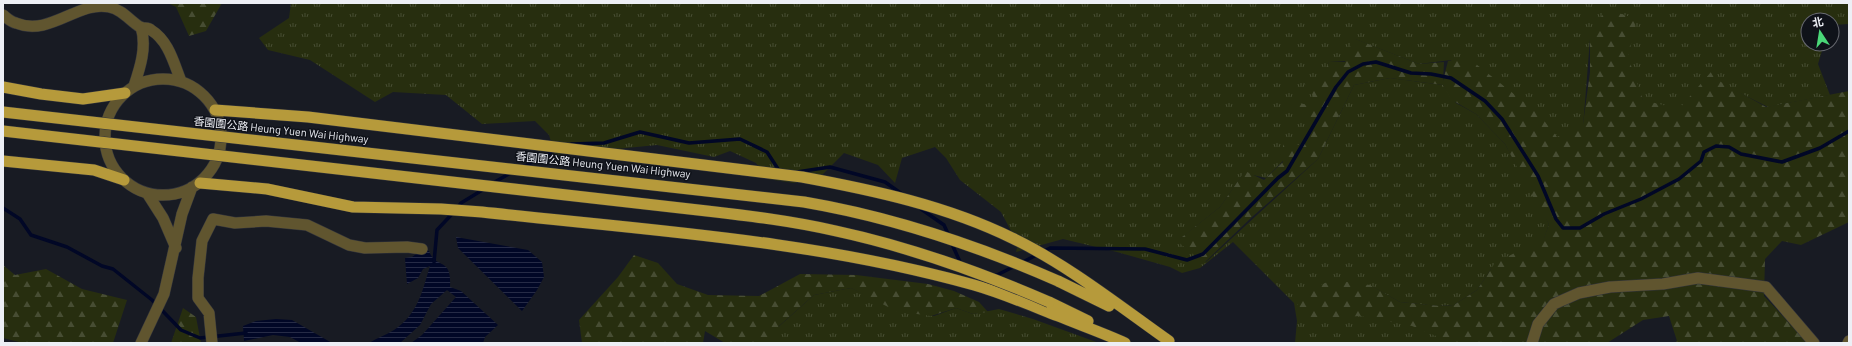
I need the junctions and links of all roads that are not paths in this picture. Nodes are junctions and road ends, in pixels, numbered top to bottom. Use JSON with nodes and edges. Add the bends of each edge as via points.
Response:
{"nodes":[{"id":1,"x":3,"y":15,"type":"edge"},
{"id":2,"x":141,"y":27,"type":"junction"},
{"id":3,"x":182,"y":81,"type":"junction"},
{"id":4,"x":5,"y":87,"type":"edge"},
{"id":5,"x":130,"y":90,"type":"junction"},
{"id":6,"x":215,"y":110,"type":"junction"},
{"id":7,"x":3,"y":112,"type":"edge"},
{"id":8,"x":3,"y":131,"type":"edge"},
{"id":9,"x":8,"y":162,"type":"edge"},
{"id":10,"x":124,"y":180,"type":"junction"},
{"id":11,"x":196,"y":185,"type":"junction"},
{"id":12,"x":147,"y":193,"type":"junction"},
{"id":13,"x":176,"y":248,"type":"junction"},
{"id":14,"x":422,"y":249,"type":"dead end"},
{"id":15,"x":1047,"y":306,"type":"junction"},
{"id":16,"x":1171,"y":342,"type":"edge"},
{"id":17,"x":141,"y":343,"type":"edge"},
{"id":18,"x":212,"y":343,"type":"edge"},
{"id":19,"x":1125,"y":343,"type":"edge"},
{"id":20,"x":1129,"y":343,"type":"edge"},
{"id":21,"x":1532,"y":343,"type":"edge"},
{"id":22,"x":1814,"y":343,"type":"edge"}],
"edges":[{"from":1,"to":2,"type":"street","via":[[16,24],[35,26],[48,24],[99,5],[119,10]]},
{"from":2,"to":3,"type":"street","via":[[150,29],[164,44]]},
{"from":2,"to":5,"type":"street","via":[[142,59]]},
{"from":3,"to":5,"type":"street","via":[[149,80]]},
{"from":3,"to":6,"type":"street","via":[[206,97]]},
{"from":4,"to":5,"type":"highway","via":[[83,99]]},
{"from":5,"to":10,"type":"street","via":[[110,112],[105,136],[110,160]]},
{"from":6,"to":11,"type":"street","via":[[222,132],[222,143],[215,165]]},
{"from":6,"to":16,"type":"highway","via":[[308,117],[794,176],[845,185],[922,205],[987,227],[1035,250]]},
{"from":7,"to":16,"type":"highway","name":"香園圍公路 Heung Yuen Wai Highway","bridge":true,"via":[[804,202],[858,212],[930,232],[1012,261],[1122,313]]},
{"from":8,"to":15,"type":"highway","bridge":true,"via":[[793,222],[835,230],[913,251],[998,280]]},
{"from":9,"to":10,"type":"highway","via":[[94,170]]},
{"from":10,"to":12,"type":"street"},
{"from":11,"to":12,"type":"street","via":[[172,195]]},
{"from":11,"to":13,"type":"street","via":[[182,214]]},
{"from":11,"to":15,"type":"highway","via":[[267,189],[353,207],[482,212],[821,251],[931,274]]},
{"from":12,"to":13,"type":"street","via":[[163,218]]},
{"from":13,"to":17,"type":"street","via":[[161,303]]},
{"from":14,"to":18,"type":"street","via":[[354,246],[307,225],[266,221],[235,223],[213,219],[202,241],[198,278],[198,298],[209,313]]},
{"from":15,"to":19,"type":"highway"},
{"from":15,"to":20,"type":"highway"},
{"from":21,"to":22,"type":"street","via":[[1538,324],[1554,304],[1579,293],[1610,287],[1663,284],[1698,278],[1766,286]]}]}
